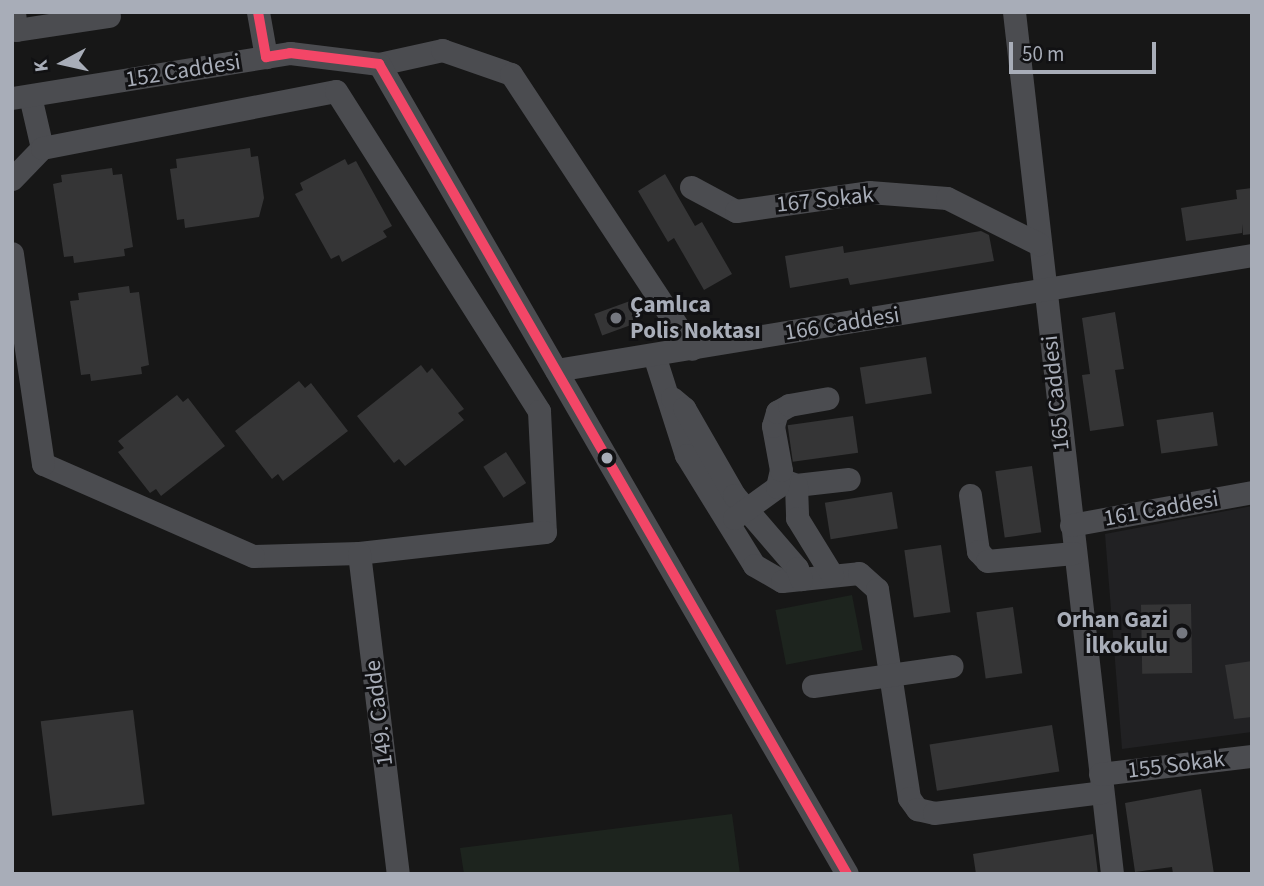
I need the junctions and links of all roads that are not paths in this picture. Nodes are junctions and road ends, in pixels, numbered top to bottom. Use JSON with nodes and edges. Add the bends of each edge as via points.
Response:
{"nodes":[{"id":1,"x":14,"y":12,"type":"edge"},
{"id":2,"x":258,"y":12,"type":"edge"},
{"id":3,"x":1014,"y":12,"type":"edge"},
{"id":4,"x":109,"y":16,"type":"dead end"},
{"id":5,"x":266,"y":57,"type":"junction"},
{"id":6,"x":379,"y":64,"type":"junction"},
{"id":7,"x":21,"y":97,"type":"edge"},
{"id":8,"x":42,"y":148,"type":"junction"},
{"id":9,"x":12,"y":179,"type":"edge"},
{"id":10,"x":691,"y":187,"type":"dead end"},
{"id":11,"x":1039,"y":244,"type":"junction"},
{"id":12,"x":12,"y":253,"type":"edge"},
{"id":13,"x":1252,"y":255,"type":"edge"},
{"id":14,"x":1045,"y":290,"type":"junction"},
{"id":15,"x":692,"y":349,"type":"junction"},
{"id":16,"x":654,"y":355,"type":"junction"},
{"id":17,"x":556,"y":370,"type":"junction"},
{"id":18,"x":667,"y":394,"type":"junction"},
{"id":19,"x":827,"y":398,"type":"dead end"},
{"id":20,"x":849,"y":479,"type":"dead end"},
{"id":21,"x":788,"y":482,"type":"junction"},
{"id":22,"x":1252,"y":492,"type":"edge"},
{"id":23,"x":970,"y":495,"type":"dead end"},
{"id":24,"x":746,"y":511,"type":"junction"},
{"id":25,"x":725,"y":524,"type":"junction"},
{"id":26,"x":1071,"y":525,"type":"junction"},
{"id":27,"x":359,"y":553,"type":"junction"},
{"id":28,"x":1074,"y":553,"type":"junction"},
{"id":29,"x":832,"y":575,"type":"junction"},
{"id":30,"x":801,"y":579,"type":"junction"},
{"id":31,"x":952,"y":666,"type":"dead end"},
{"id":32,"x":891,"y":675,"type":"junction"},
{"id":33,"x":813,"y":686,"type":"dead end"},
{"id":34,"x":1252,"y":756,"type":"edge"},
{"id":35,"x":1101,"y":783,"type":"junction"},
{"id":36,"x":398,"y":874,"type":"edge"},
{"id":37,"x":847,"y":874,"type":"edge"},
{"id":38,"x":1112,"y":874,"type":"edge"}],
"edges":[{"from":1,"to":4,"type":"street","via":[[16,30]]},
{"from":2,"to":5,"type":"street"},
{"from":3,"to":11,"type":"street","name":"165 Caddesi"},
{"from":5,"to":6,"type":"street","name":"152 Caddesi","via":[[290,53]]},
{"from":5,"to":7,"type":"street","name":"152 Caddesi"},
{"from":6,"to":15,"type":"street","name":"152 Caddesi","via":[[442,50],[511,74]]},
{"from":6,"to":17,"type":"street"},
{"from":7,"to":8,"type":"street"},
{"from":8,"to":9,"type":"street"},
{"from":8,"to":27,"type":"street","via":[[336,91],[538,411],[545,533]]},
{"from":10,"to":11,"type":"street","name":"167 Sokak","via":[[736,211],[869,192],[947,198]]},
{"from":11,"to":14,"type":"street","name":"165 Caddesi"},
{"from":12,"to":27,"type":"street","via":[[43,464],[253,556]]},
{"from":13,"to":14,"type":"street","name":"166 Caddesi"},
{"from":14,"to":15,"type":"street","name":"166 Caddesi"},
{"from":14,"to":26,"type":"street","name":"165 Caddesi"},
{"from":15,"to":16,"type":"street","name":"166 Caddesi"},
{"from":16,"to":17,"type":"street","name":"166 Caddesi"},
{"from":16,"to":18,"type":"street","name":"155 Sokak"},
{"from":17,"to":37,"type":"street"},
{"from":18,"to":24,"type":"street","via":[[684,408]]},
{"from":18,"to":25,"type":"street","name":"155 Sokak","via":[[686,455]]},
{"from":19,"to":21,"type":"street","via":[[789,404],[773,417]]},
{"from":20,"to":21,"type":"street"},
{"from":21,"to":24,"type":"street"},
{"from":21,"to":29,"type":"street","via":[[797,518]]},
{"from":22,"to":26,"type":"street","name":"161 Caddesi"},
{"from":23,"to":28,"type":"street","via":[[978,551],[987,561]]},
{"from":24,"to":25,"type":"street"},
{"from":24,"to":30,"type":"street"},
{"from":25,"to":30,"type":"street","name":"155 Sokak","via":[[761,571],[782,581]]},
{"from":26,"to":28,"type":"street","name":"165 Caddesi"},
{"from":27,"to":36,"type":"street","name":"149. Cadde"},
{"from":28,"to":35,"type":"street","name":"165 Caddesi"},
{"from":29,"to":30,"type":"street","name":"155 Sokak"},
{"from":29,"to":32,"type":"street","name":"155 Sokak","via":[[859,573],[877,589]]},
{"from":31,"to":32,"type":"street"},
{"from":32,"to":33,"type":"street"},
{"from":32,"to":35,"type":"street","name":"155 Sokak","via":[[909,798],[917,809],[934,813]]},
{"from":34,"to":35,"type":"street","name":"155 Sokak"},
{"from":35,"to":38,"type":"street","name":"165 Caddesi"}]}
